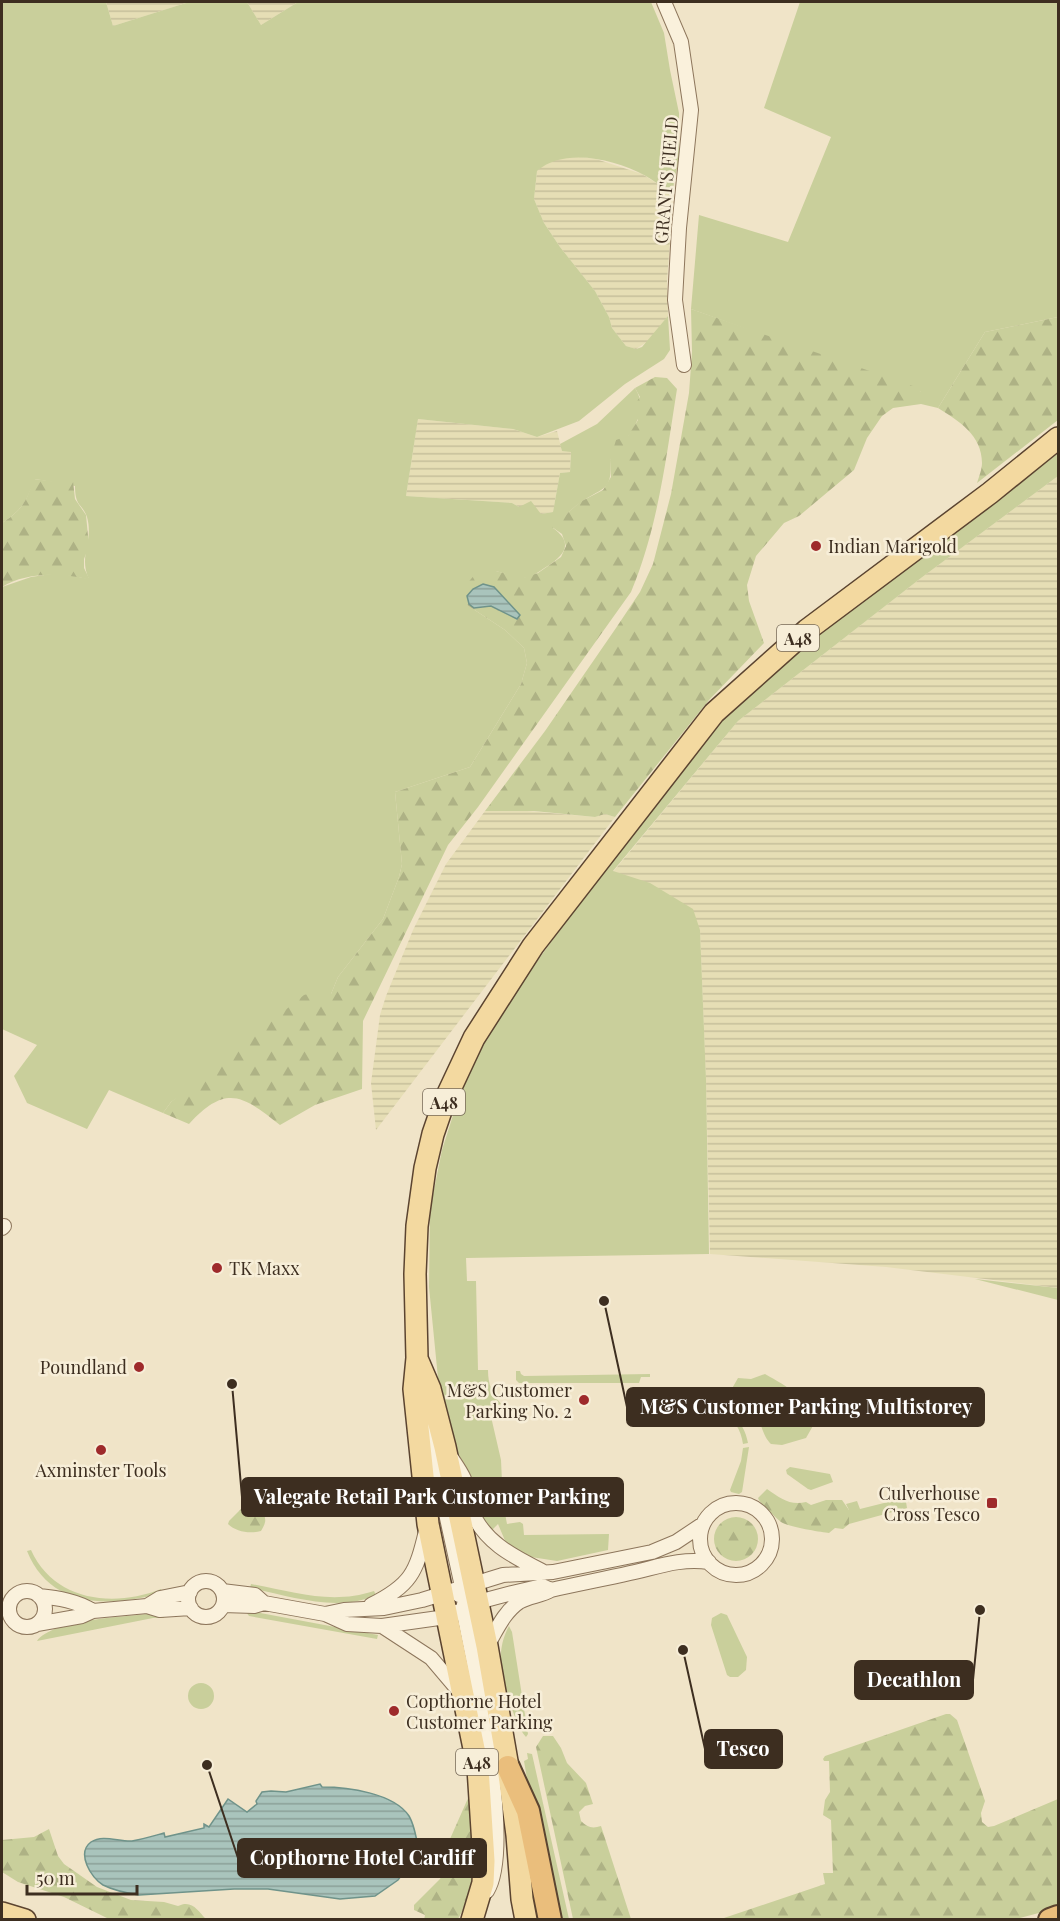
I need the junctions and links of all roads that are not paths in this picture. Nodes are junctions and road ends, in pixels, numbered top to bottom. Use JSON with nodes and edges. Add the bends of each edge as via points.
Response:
{"nodes":[{"id":1,"x":664,"y":2,"type":"edge"},
{"id":2,"x":684,"y":365,"type":"dead end"},
{"id":3,"x":1059,"y":438,"type":"edge"},
{"id":4,"x":417,"y":1358,"type":"junction"},
{"id":5,"x":430,"y":1389,"type":"junction"},
{"id":6,"x":445,"y":1447,"type":"junction"},
{"id":7,"x":428,"y":1524,"type":"junction"},
{"id":8,"x":703,"y":1524,"type":"junction"},
{"id":9,"x":709,"y":1562,"type":"junction"},
{"id":10,"x":544,"y":1572,"type":"junction"},
{"id":11,"x":551,"y":1590,"type":"junction"},
{"id":12,"x":190,"y":1592,"type":"junction"},
{"id":13,"x":39,"y":1596,"type":"junction"},
{"id":14,"x":223,"y":1598,"type":"junction"},
{"id":15,"x":461,"y":1599,"type":"junction"},
{"id":16,"x":147,"y":1606,"type":"junction"},
{"id":17,"x":191,"y":1608,"type":"junction"},
{"id":18,"x":361,"y":1610,"type":"junction"},
{"id":19,"x":93,"y":1611,"type":"junction"},
{"id":20,"x":324,"y":1614,"type":"junction"},
{"id":21,"x":37,"y":1624,"type":"junction"},
{"id":22,"x":382,"y":1626,"type":"junction"},
{"id":23,"x":487,"y":1646,"type":"junction"},
{"id":24,"x":465,"y":1700,"type":"junction"},
{"id":25,"x":508,"y":1767,"type":"junction"},
{"id":26,"x":2,"y":1913,"type":"edge"},
{"id":27,"x":474,"y":1914,"type":"edge"},
{"id":28,"x":1059,"y":1917,"type":"edge"},
{"id":29,"x":26,"y":1920,"type":"edge"},
{"id":30,"x":526,"y":1920,"type":"edge"},
{"id":31,"x":550,"y":1920,"type":"edge"},
{"id":32,"x":1050,"y":1920,"type":"edge"}],
"edges":[{"from":1,"to":2,"type":"street","name":"GRANT'S FIELD","via":[[681,42],[691,110],[675,300]]},
{"from":3,"to":4,"type":"main road","number":"A48","via":[[807,630],[714,713],[533,946],[474,1038],[433,1134],[417,1226]]},
{"from":4,"to":5,"type":"main road","number":"A48"},
{"from":4,"to":7,"type":"main road","number":"A48","via":[[414,1389]]},
{"from":5,"to":6,"type":"main road","number":"A48"},
{"from":5,"to":15,"type":"street","via":[[429,1416]]},
{"from":6,"to":10,"type":"street","via":[[463,1477],[470,1506],[482,1530],[516,1559]]},
{"from":6,"to":15,"type":"main road","number":"A48"},
{"from":7,"to":15,"type":"main road","number":"A48"},
{"from":7,"to":18,"type":"street","via":[[420,1559],[411,1576],[386,1598]]},
{"from":8,"to":9,"type":"street","via":[[700,1543]]},
{"from":8,"to":9,"type":"street","via":[[721,1506],[744,1503],[764,1515],[772,1536],[765,1560],[746,1574],[721,1572]]},
{"from":8,"to":10,"type":"street","via":[[659,1550]]},
{"from":9,"to":11,"type":"street","via":[[672,1562]]},
{"from":10,"to":15,"type":"street","via":[[515,1573]]},
{"from":11,"to":15,"type":"street","via":[[542,1586]]},
{"from":11,"to":23,"type":"street","via":[[520,1601],[508,1611]]},
{"from":12,"to":14,"type":"street","via":[[203,1581],[215,1583]]},
{"from":12,"to":16,"type":"street","via":[[160,1598]]},
{"from":12,"to":17,"type":"street"},
{"from":13,"to":19,"type":"street","via":[[83,1605]]},
{"from":13,"to":21,"type":"street","via":[[45,1607]]},
{"from":13,"to":21,"type":"street","via":[[22,1592],[14,1596],[9,1608],[16,1623],[27,1627]]},
{"from":14,"to":17,"type":"street","via":[[220,1611],[209,1617],[196,1614]]},
{"from":14,"to":20,"type":"street","via":[[254,1606],[264,1603]]},
{"from":15,"to":18,"type":"street"},
{"from":15,"to":22,"type":"street"},
{"from":15,"to":23,"type":"main road","number":"A48"},
{"from":15,"to":24,"type":"main road","number":"A48"},
{"from":15,"to":27,"type":"street","via":[[495,1811],[496,1868]]},
{"from":16,"to":17,"type":"street","via":[[160,1610]]},
{"from":16,"to":19,"type":"street"},
{"from":18,"to":20,"type":"street"},
{"from":19,"to":21,"type":"street"},
{"from":20,"to":22,"type":"street","via":[[347,1624]]},
{"from":22,"to":24,"type":"street","via":[[431,1658]]},
{"from":23,"to":25,"type":"main road","number":"A48"},
{"from":24,"to":27,"type":"main road","number":"A48","via":[[478,1768],[484,1861],[483,1883]]},
{"from":25,"to":30,"type":"main road","number":"A48"},
{"from":25,"to":31,"type":"highway","via":[[528,1811]]},
{"from":26,"to":29,"type":"main road"},
{"from":28,"to":32,"type":"highway"}]}
